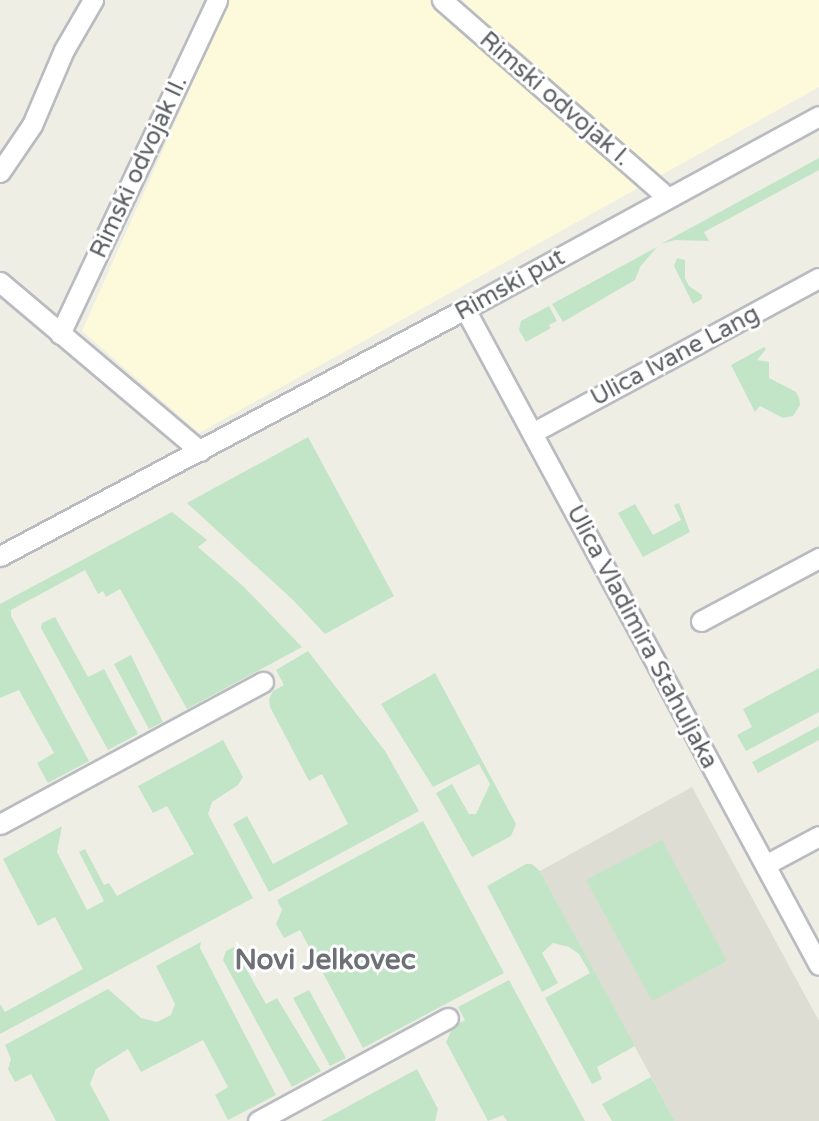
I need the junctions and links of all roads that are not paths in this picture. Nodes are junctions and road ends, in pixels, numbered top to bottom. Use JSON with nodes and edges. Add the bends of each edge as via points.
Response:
{"nodes":[{"id":1,"x":93,"y":0,"type":"edge"},
{"id":2,"x":218,"y":0,"type":"edge"},
{"id":3,"x":442,"y":0,"type":"edge"},
{"id":4,"x":819,"y":116,"type":"edge"},
{"id":5,"x":0,"y":172,"type":"edge"},
{"id":6,"x":668,"y":198,"type":"junction"},
{"id":7,"x":819,"y":278,"type":"edge"},
{"id":8,"x":0,"y":282,"type":"edge"},
{"id":9,"x":465,"y":309,"type":"junction"},
{"id":10,"x":60,"y":334,"type":"junction"},
{"id":11,"x":532,"y":433,"type":"junction"},
{"id":12,"x":200,"y":451,"type":"junction"},
{"id":13,"x":0,"y":556,"type":"edge"},
{"id":14,"x":819,"y":558,"type":"edge"},
{"id":15,"x":701,"y":621,"type":"dead end"},
{"id":16,"x":263,"y":682,"type":"dead end"},
{"id":17,"x":0,"y":824,"type":"edge"},
{"id":18,"x":819,"y":836,"type":"edge"},
{"id":19,"x":765,"y":865,"type":"junction"},
{"id":20,"x":819,"y":965,"type":"edge"},
{"id":21,"x":448,"y":1018,"type":"dead end"},
{"id":22,"x":258,"y":1121,"type":"edge"}],
"edges":[{"from":1,"to":5,"type":"street","via":[[64,50],[32,125]]},
{"from":2,"to":10,"type":"street","name":"Rimski odvojak II."},
{"from":3,"to":6,"type":"street","name":"Rimski odvojak I."},
{"from":4,"to":6,"type":"street","name":"Rimski put"},
{"from":6,"to":9,"type":"street","name":"Rimski put"},
{"from":7,"to":11,"type":"street","name":"Ulica Ivane Lang"},
{"from":8,"to":10,"type":"street"},
{"from":9,"to":11,"type":"street","name":"Ulica Vladimira Stahuljaka"},
{"from":9,"to":12,"type":"street","name":"Rimski put"},
{"from":10,"to":12,"type":"street"},
{"from":11,"to":19,"type":"street","name":"Ulica Vladimira Stahuljaka"},
{"from":12,"to":13,"type":"street","name":"Rimski put"},
{"from":14,"to":15,"type":"street"},
{"from":16,"to":17,"type":"street"},
{"from":18,"to":19,"type":"street"},
{"from":19,"to":20,"type":"street","name":"Ulica Vladimira Stahuljaka"},
{"from":21,"to":22,"type":"street"}]}
